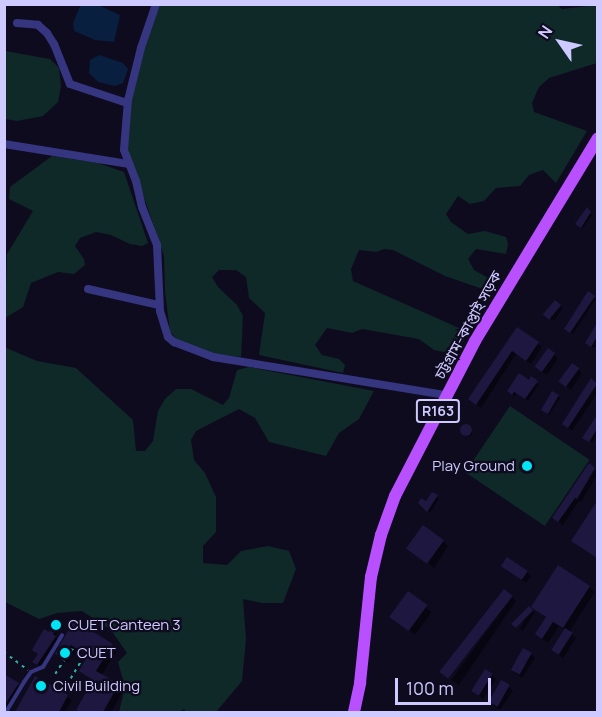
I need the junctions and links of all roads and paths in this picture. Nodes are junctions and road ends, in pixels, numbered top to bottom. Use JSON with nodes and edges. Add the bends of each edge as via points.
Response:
{"nodes":[{"id":1,"x":156,"y":4,"type":"edge"},
{"id":2,"x":17,"y":24,"type":"dead end"},
{"id":3,"x":127,"y":103,"type":"junction"},
{"id":4,"x":597,"y":138,"type":"edge"},
{"id":5,"x":4,"y":144,"type":"edge"},
{"id":6,"x":129,"y":164,"type":"junction"},
{"id":7,"x":88,"y":289,"type":"dead end"},
{"id":8,"x":159,"y":305,"type":"junction"},
{"id":9,"x":446,"y":395,"type":"junction"},
{"id":10,"x":62,"y":635,"type":"dead end"},
{"id":11,"x":5,"y":652,"type":"edge"},
{"id":12,"x":31,"y":672,"type":"junction"},
{"id":13,"x":55,"y":674,"type":"dead end"},
{"id":14,"x":69,"y":682,"type":"dead end"},
{"id":15,"x":6,"y":712,"type":"edge"},
{"id":16,"x":354,"y":712,"type":"edge"}],
"edges":[{"from":1,"to":3,"type":"street"},
{"from":2,"to":3,"type":"street","via":[[38,25],[47,33],[70,84]]},
{"from":3,"to":6,"type":"street","via":[[123,135]]},
{"from":4,"to":9,"type":"main road","name":"চট্টগ্রাম-কাপ্তাই সড়ক","number":"R163","via":[[503,292]]},
{"from":5,"to":6,"type":"street"},
{"from":6,"to":8,"type":"street","via":[[158,245]]},
{"from":7,"to":8,"type":"street"},
{"from":8,"to":9,"type":"street","via":[[168,337],[205,355]]},
{"from":9,"to":16,"type":"main road","name":"চট্টগ্রাম-কাপ্তাই সড়ক","number":"R163","via":[[395,496],[379,541]]},
{"from":10,"to":12,"type":"lane","via":[[43,667]]},
{"from":11,"to":12,"type":"path"},
{"from":12,"to":15,"type":"lane"},
{"from":13,"to":14,"type":"path","via":[[71,649],[84,657]]}]}
